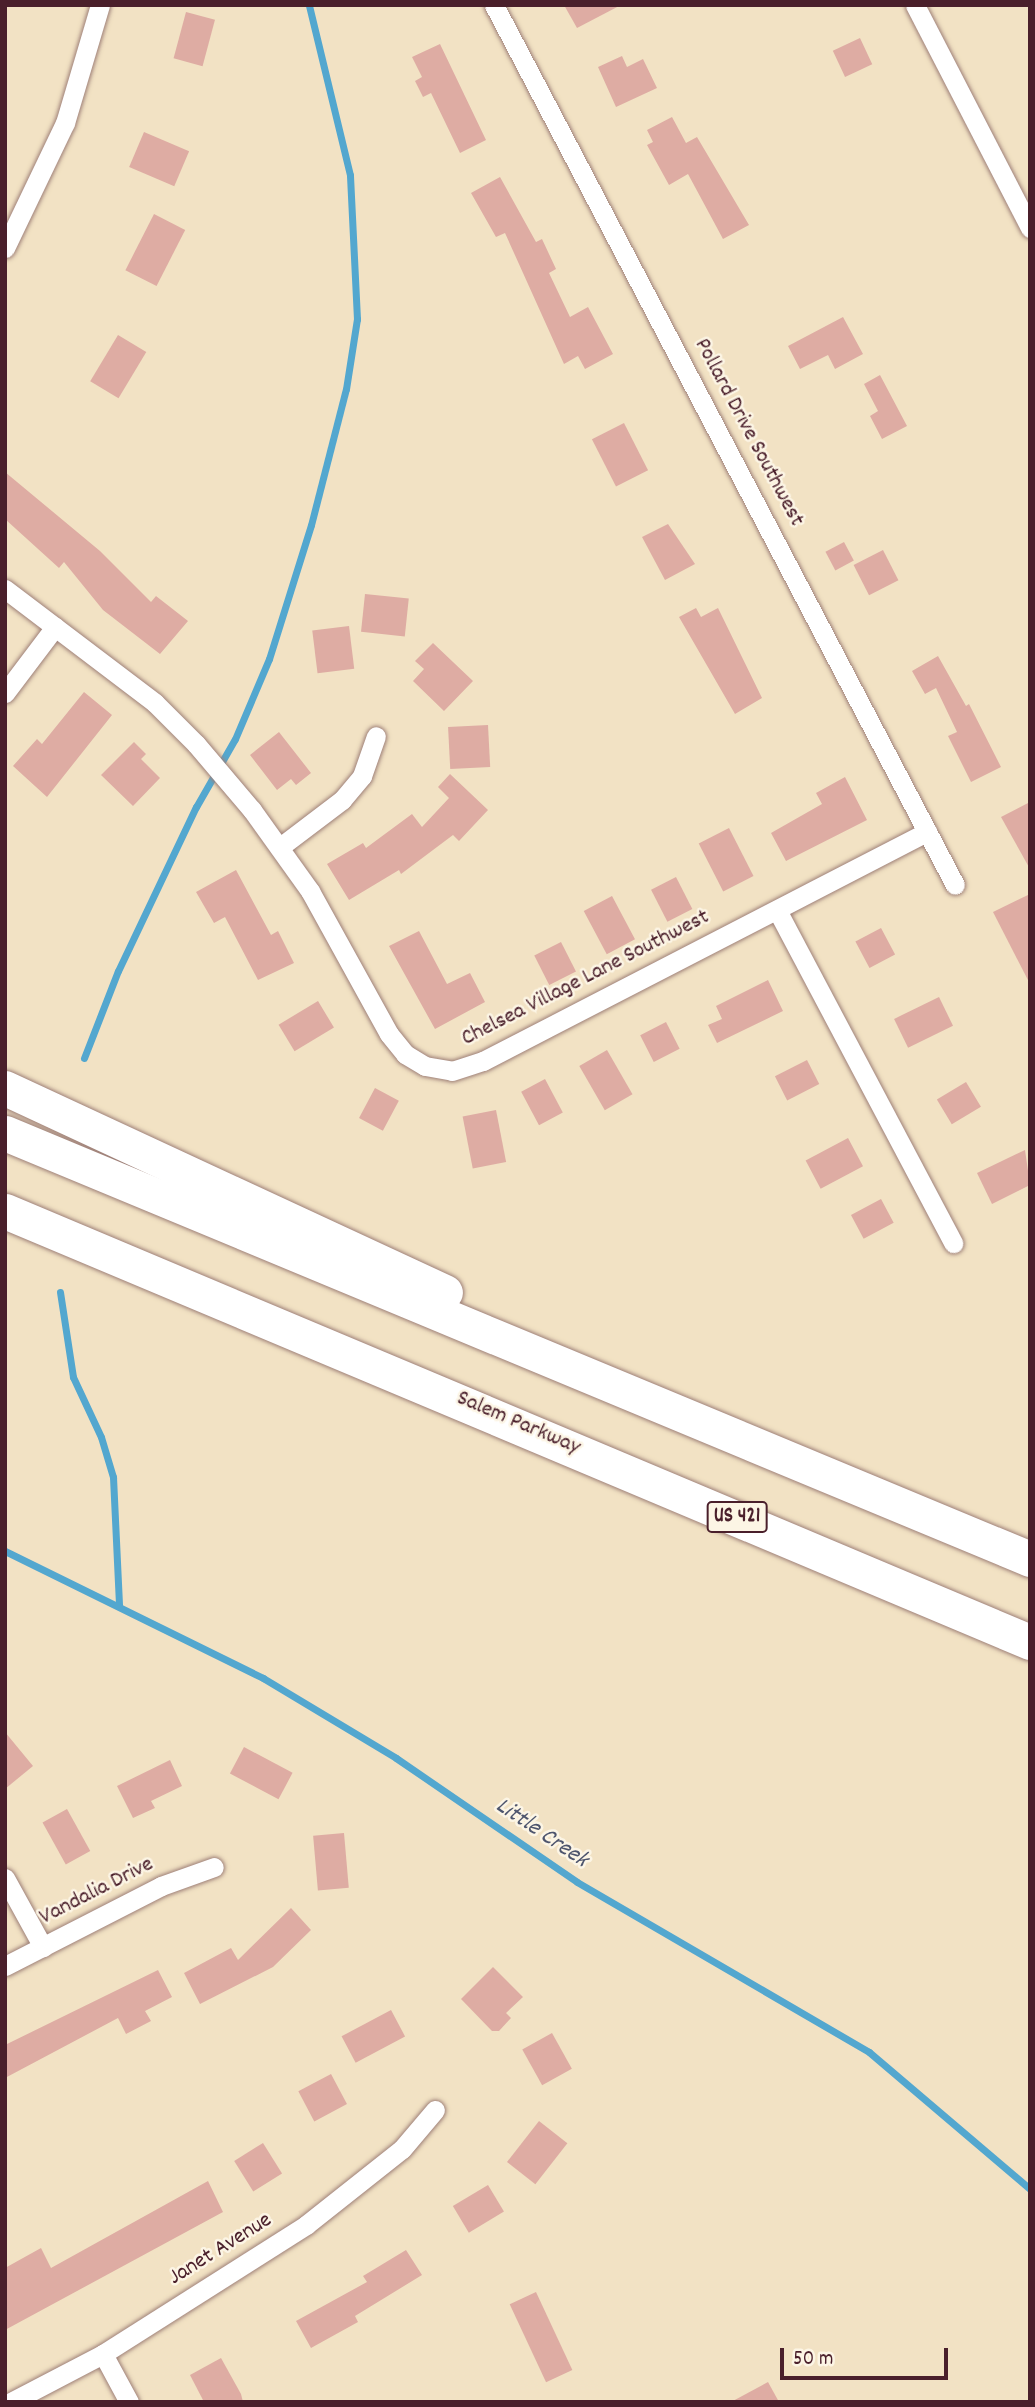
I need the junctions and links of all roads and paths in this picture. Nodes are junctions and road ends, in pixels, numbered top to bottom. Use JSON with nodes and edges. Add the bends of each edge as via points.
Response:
{"nodes":[{"id":1,"x":100,"y":5,"type":"edge"},
{"id":2,"x":494,"y":5,"type":"edge"},
{"id":3,"x":915,"y":5,"type":"edge"},
{"id":4,"x":1030,"y":228,"type":"edge"},
{"id":5,"x":5,"y":248,"type":"edge"},
{"id":6,"x":5,"y":589,"type":"edge"},
{"id":7,"x":55,"y":627,"type":"junction"},
{"id":8,"x":5,"y":693,"type":"edge"},
{"id":9,"x":376,"y":736,"type":"dead end"},
{"id":10,"x":927,"y":832,"type":"junction"},
{"id":11,"x":280,"y":848,"type":"junction"},
{"id":12,"x":955,"y":885,"type":"dead end"},
{"id":13,"x":777,"y":909,"type":"junction"},
{"id":14,"x":5,"y":1088,"type":"edge"},
{"id":15,"x":5,"y":1133,"type":"edge"},
{"id":16,"x":5,"y":1211,"type":"edge"},
{"id":17,"x":953,"y":1243,"type":"dead end"},
{"id":18,"x":581,"y":1370,"type":"junction"},
{"id":19,"x":1030,"y":1559,"type":"edge"},
{"id":20,"x":1030,"y":1642,"type":"edge"},
{"id":21,"x":214,"y":1867,"type":"dead end"},
{"id":22,"x":5,"y":1878,"type":"edge"},
{"id":23,"x":43,"y":1947,"type":"junction"},
{"id":24,"x":5,"y":1966,"type":"edge"},
{"id":25,"x":435,"y":2110,"type":"dead end"},
{"id":26,"x":103,"y":2354,"type":"junction"},
{"id":27,"x":12,"y":2402,"type":"edge"},
{"id":28,"x":129,"y":2402,"type":"edge"}],
"edges":[{"from":1,"to":5,"type":"street","via":[[65,122]]},
{"from":2,"to":10,"type":"street","name":"Pollard Drive Southwest"},
{"from":3,"to":4,"type":"street"},
{"from":6,"to":7,"type":"street","name":"Chelsea Village Lane Southwest"},
{"from":7,"to":8,"type":"street"},
{"from":7,"to":11,"type":"street","name":"Chelsea Village Lane Southwest","via":[[155,704],[196,744]]},
{"from":9,"to":11,"type":"street","via":[[362,776],[342,800]]},
{"from":10,"to":12,"type":"street","name":"Pollard Drive Southwest"},
{"from":10,"to":13,"type":"street","name":"Chelsea Village Lane Southwest"},
{"from":11,"to":13,"type":"street","name":"Chelsea Village Lane Southwest","via":[[310,891],[389,1034],[405,1054],[425,1066],[452,1071],[483,1061]]},
{"from":13,"to":17,"type":"street"},
{"from":14,"to":18,"type":"highway","via":[[514,1324]]},
{"from":15,"to":18,"type":"highway"},
{"from":16,"to":20,"type":"highway","name":"Salem Parkway","number":"US 421"},
{"from":18,"to":19,"type":"highway"},
{"from":21,"to":23,"type":"street","name":"Vandalia Drive","via":[[161,1886]]},
{"from":22,"to":23,"type":"street"},
{"from":23,"to":24,"type":"street","name":"Vandalia Drive"},
{"from":25,"to":26,"type":"street","name":"Janet Avenue","via":[[402,2149],[306,2225]]},
{"from":26,"to":27,"type":"street","name":"Janet Avenue"},
{"from":26,"to":28,"type":"street"}]}
